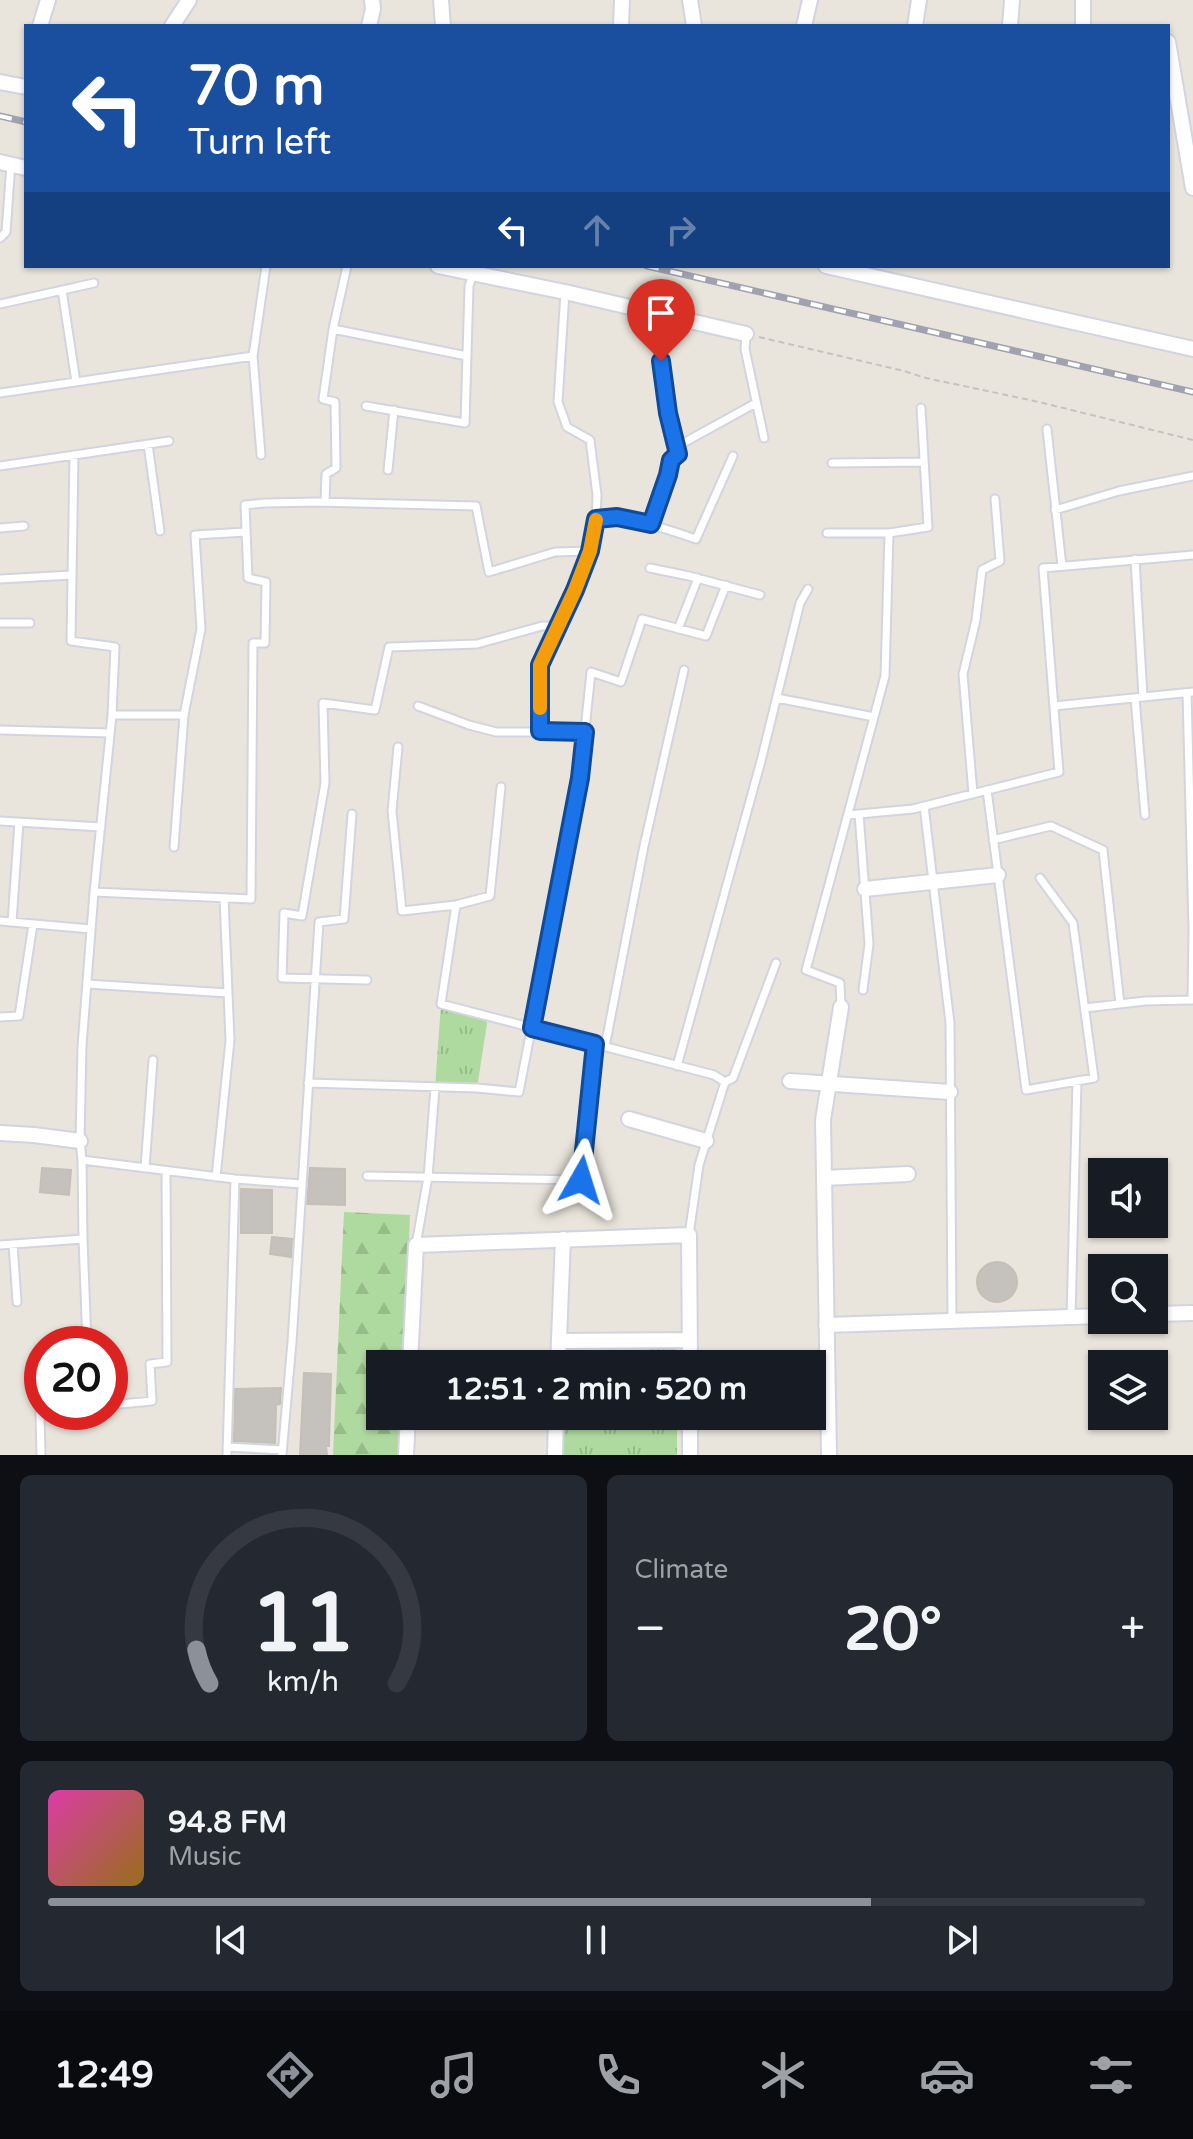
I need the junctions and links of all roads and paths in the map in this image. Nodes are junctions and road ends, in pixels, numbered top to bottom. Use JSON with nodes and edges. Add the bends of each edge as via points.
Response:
{"nodes":[{"id":1,"x":48,"y":0,"type":"edge"},
{"id":2,"x":189,"y":0,"type":"edge"},
{"id":3,"x":372,"y":0,"type":"edge"},
{"id":4,"x":441,"y":0,"type":"edge"},
{"id":5,"x":622,"y":0,"type":"edge"},
{"id":6,"x":690,"y":0,"type":"edge"},
{"id":7,"x":810,"y":0,"type":"edge"},
{"id":8,"x":919,"y":0,"type":"edge"},
{"id":9,"x":1012,"y":0,"type":"edge"},
{"id":10,"x":1083,"y":0,"type":"edge"},
{"id":11,"x":41,"y":24,"type":"edge"},
{"id":12,"x":173,"y":24,"type":"edge"},
{"id":13,"x":369,"y":24,"type":"edge"},
{"id":14,"x":443,"y":24,"type":"edge"},
{"id":15,"x":621,"y":24,"type":"edge"},
{"id":16,"x":694,"y":24,"type":"edge"},
{"id":17,"x":804,"y":24,"type":"edge"},
{"id":18,"x":915,"y":24,"type":"edge"},
{"id":19,"x":1010,"y":24,"type":"edge"},
{"id":20,"x":1083,"y":24,"type":"edge"},
{"id":21,"x":1170,"y":54,"type":"edge"},
{"id":22,"x":0,"y":82,"type":"edge"},
{"id":23,"x":24,"y":84,"type":"edge"},
{"id":24,"x":12,"y":165,"type":"edge"},
{"id":25,"x":1193,"y":188,"type":"edge"},
{"id":26,"x":0,"y":238,"type":"edge"},
{"id":27,"x":266,"y":268,"type":"edge"},
{"id":28,"x":347,"y":268,"type":"edge"},
{"id":29,"x":448,"y":268,"type":"edge"},
{"id":30,"x":843,"y":268,"type":"edge"},
{"id":31,"x":473,"y":273,"type":"junction"},
{"id":32,"x":887,"y":273,"type":"edge"},
{"id":33,"x":94,"y":283,"type":"dead end"},
{"id":34,"x":62,"y":290,"type":"junction"},
{"id":35,"x":565,"y":292,"type":"junction"},
{"id":36,"x":0,"y":304,"type":"edge"},
{"id":37,"x":664,"y":314,"type":"junction"},
{"id":38,"x":333,"y":329,"type":"junction"},
{"id":39,"x":746,"y":334,"type":"junction"},
{"id":40,"x":1193,"y":349,"type":"edge"},
{"id":41,"x":253,"y":356,"type":"junction"},
{"id":42,"x":467,"y":356,"type":"junction"},
{"id":43,"x":76,"y":382,"type":"junction"},
{"id":44,"x":0,"y":393,"type":"edge"},
{"id":45,"x":756,"y":403,"type":"junction"},
{"id":46,"x":366,"y":406,"type":"dead end"},
{"id":47,"x":921,"y":408,"type":"dead end"},
{"id":48,"x":394,"y":410,"type":"junction"},
{"id":49,"x":1047,"y":429,"type":"dead end"},
{"id":50,"x":764,"y":438,"type":"dead end"},
{"id":51,"x":1193,"y":440,"type":"edge"},
{"id":52,"x":169,"y":441,"type":"dead end"},
{"id":53,"x":148,"y":444,"type":"junction"},
{"id":54,"x":676,"y":447,"type":"junction"},
{"id":55,"x":74,"y":455,"type":"junction"},
{"id":56,"x":261,"y":455,"type":"dead end"},
{"id":57,"x":733,"y":456,"type":"dead end"},
{"id":58,"x":924,"y":462,"type":"junction"},
{"id":59,"x":832,"y":463,"type":"dead end"},
{"id":60,"x":0,"y":466,"type":"edge"},
{"id":61,"x":388,"y":470,"type":"dead end"},
{"id":62,"x":1193,"y":476,"type":"edge"},
{"id":63,"x":995,"y":499,"type":"dead end"},
{"id":64,"x":325,"y":502,"type":"junction"},
{"id":65,"x":1055,"y":510,"type":"junction"},
{"id":66,"x":596,"y":519,"type":"junction"},
{"id":67,"x":651,"y":524,"type":"junction"},
{"id":68,"x":24,"y":526,"type":"dead end"},
{"id":69,"x":0,"y":528,"type":"edge"},
{"id":70,"x":160,"y":531,"type":"dead end"},
{"id":71,"x":246,"y":532,"type":"junction"},
{"id":72,"x":827,"y":533,"type":"dead end"},
{"id":73,"x":889,"y":533,"type":"junction"},
{"id":74,"x":590,"y":551,"type":"junction"},
{"id":75,"x":1193,"y":555,"type":"edge"},
{"id":76,"x":1135,"y":559,"type":"junction"},
{"id":77,"x":1062,"y":566,"type":"junction"},
{"id":78,"x":650,"y":568,"type":"dead end"},
{"id":79,"x":72,"y":575,"type":"junction"},
{"id":80,"x":698,"y":578,"type":"junction"},
{"id":81,"x":0,"y":579,"type":"edge"},
{"id":82,"x":726,"y":585,"type":"junction"},
{"id":83,"x":808,"y":589,"type":"dead end"},
{"id":84,"x":760,"y":595,"type":"dead end"},
{"id":85,"x":0,"y":623,"type":"edge"},
{"id":86,"x":30,"y":623,"type":"dead end"},
{"id":87,"x":558,"y":626,"type":"junction"},
{"id":88,"x":678,"y":629,"type":"junction"},
{"id":89,"x":684,"y":670,"type":"dead end"},
{"id":90,"x":1190,"y":692,"type":"edge"},
{"id":91,"x":777,"y":698,"type":"junction"},
{"id":92,"x":1139,"y":698,"type":"junction"},
{"id":93,"x":418,"y":706,"type":"dead end"},
{"id":94,"x":1054,"y":706,"type":"junction"},
{"id":95,"x":112,"y":715,"type":"junction"},
{"id":96,"x":184,"y":715,"type":"junction"},
{"id":97,"x":874,"y":717,"type":"junction"},
{"id":98,"x":0,"y":730,"type":"edge"},
{"id":99,"x":540,"y":731,"type":"junction"},
{"id":100,"x":585,"y":732,"type":"junction"},
{"id":101,"x":110,"y":733,"type":"junction"},
{"id":102,"x":398,"y":747,"type":"dead end"},
{"id":103,"x":501,"y":787,"type":"dead end"},
{"id":104,"x":987,"y":790,"type":"junction"},
{"id":105,"x":973,"y":794,"type":"junction"},
{"id":106,"x":924,"y":806,"type":"junction"},
{"id":107,"x":352,"y":814,"type":"dead end"},
{"id":108,"x":859,"y":814,"type":"junction"},
{"id":109,"x":848,"y":815,"type":"junction"},
{"id":110,"x":1145,"y":815,"type":"dead end"},
{"id":111,"x":0,"y":821,"type":"edge"},
{"id":112,"x":19,"y":822,"type":"junction"},
{"id":113,"x":101,"y":827,"type":"junction"},
{"id":114,"x":993,"y":840,"type":"junction"},
{"id":115,"x":174,"y":847,"type":"dead end"},
{"id":116,"x":998,"y":875,"type":"junction"},
{"id":117,"x":1040,"y":878,"type":"dead end"},
{"id":118,"x":933,"y":882,"type":"junction"},
{"id":119,"x":865,"y":889,"type":"junction"},
{"id":120,"x":94,"y":892,"type":"junction"},
{"id":121,"x":224,"y":898,"type":"junction"},
{"id":122,"x":456,"y":905,"type":"junction"},
{"id":123,"x":0,"y":921,"type":"edge"},
{"id":124,"x":12,"y":922,"type":"junction"},
{"id":125,"x":33,"y":924,"type":"junction"},
{"id":126,"x":91,"y":929,"type":"junction"},
{"id":127,"x":776,"y":963,"type":"dead end"},
{"id":128,"x":315,"y":978,"type":"junction"},
{"id":129,"x":367,"y":980,"type":"dead end"},
{"id":130,"x":87,"y":984,"type":"junction"},
{"id":131,"x":863,"y":990,"type":"dead end"},
{"id":132,"x":228,"y":993,"type":"junction"},
{"id":133,"x":1193,"y":1000,"type":"edge"},
{"id":134,"x":1120,"y":1004,"type":"junction"},
{"id":135,"x":841,"y":1007,"type":"joint"},
{"id":136,"x":1085,"y":1008,"type":"junction"},
{"id":137,"x":0,"y":1017,"type":"edge"},
{"id":138,"x":532,"y":1028,"type":"junction"},
{"id":139,"x":595,"y":1044,"type":"junction"},
{"id":140,"x":605,"y":1047,"type":"junction"},
{"id":141,"x":153,"y":1060,"type":"dead end"},
{"id":142,"x":677,"y":1066,"type":"junction"},
{"id":143,"x":790,"y":1081,"type":"dead end"},
{"id":144,"x":1077,"y":1081,"type":"junction"},
{"id":145,"x":725,"y":1082,"type":"junction"},
{"id":146,"x":308,"y":1083,"type":"junction"},
{"id":147,"x":829,"y":1084,"type":"junction"},
{"id":148,"x":435,"y":1088,"type":"junction"},
{"id":149,"x":950,"y":1092,"type":"junction"},
{"id":150,"x":629,"y":1119,"type":"dead end"},
{"id":151,"x":0,"y":1133,"type":"edge"},
{"id":152,"x":80,"y":1141,"type":"junction"},
{"id":153,"x":706,"y":1141,"type":"junction"},
{"id":154,"x":82,"y":1160,"type":"junction"},
{"id":155,"x":145,"y":1168,"type":"junction"},
{"id":156,"x":166,"y":1171,"type":"junction"},
{"id":157,"x":908,"y":1174,"type":"dead end"},
{"id":158,"x":367,"y":1176,"type":"dead end"},
{"id":159,"x":216,"y":1177,"type":"junction"},
{"id":160,"x":428,"y":1177,"type":"junction"},
{"id":161,"x":824,"y":1178,"type":"junction"},
{"id":162,"x":235,"y":1179,"type":"junction"},
{"id":163,"x":302,"y":1184,"type":"junction"},
{"id":164,"x":689,"y":1235,"type":"junction"},
{"id":165,"x":83,"y":1239,"type":"junction"},
{"id":166,"x":563,"y":1239,"type":"junction"},
{"id":167,"x":13,"y":1244,"type":"junction"},
{"id":168,"x":0,"y":1245,"type":"edge"},
{"id":169,"x":416,"y":1245,"type":"junction"},
{"id":170,"x":17,"y":1302,"type":"dead end"},
{"id":171,"x":1193,"y":1313,"type":"edge"},
{"id":172,"x":1168,"y":1314,"type":"edge"},
{"id":173,"x":1088,"y":1316,"type":"edge"},
{"id":174,"x":1071,"y":1317,"type":"junction"},
{"id":175,"x":952,"y":1321,"type":"junction"},
{"id":176,"x":826,"y":1325,"type":"junction"},
{"id":177,"x":86,"y":1326,"type":"edge"},
{"id":178,"x":690,"y":1340,"type":"junction"},
{"id":179,"x":559,"y":1341,"type":"junction"},
{"id":180,"x":411,"y":1350,"type":"edge"},
{"id":181,"x":559,"y":1350,"type":"edge"},
{"id":182,"x":690,"y":1350,"type":"edge"},
{"id":183,"x":128,"y":1403,"type":"edge"},
{"id":184,"x":42,"y":1430,"type":"edge"},
{"id":185,"x":407,"y":1430,"type":"edge"},
{"id":186,"x":556,"y":1430,"type":"edge"},
{"id":187,"x":690,"y":1430,"type":"edge"},
{"id":188,"x":227,"y":1451,"type":"edge"},
{"id":189,"x":282,"y":1452,"type":"edge"},
{"id":190,"x":41,"y":1455,"type":"edge"},
{"id":191,"x":406,"y":1455,"type":"edge"},
{"id":192,"x":555,"y":1455,"type":"edge"},
{"id":193,"x":690,"y":1455,"type":"edge"},
{"id":194,"x":829,"y":1455,"type":"edge"}],
"edges":[{"from":1,"to":11,"type":"street"},
{"from":2,"to":12,"type":"street"},
{"from":3,"to":13,"type":"street"},
{"from":4,"to":14,"type":"street"},
{"from":5,"to":15,"type":"street"},
{"from":6,"to":16,"type":"street"},
{"from":7,"to":17,"type":"street"},
{"from":8,"to":18,"type":"street"},
{"from":9,"to":19,"type":"street"},
{"from":10,"to":20,"type":"street"},
{"from":21,"to":25,"type":"street"},
{"from":22,"to":23,"type":"street"},
{"from":24,"to":26,"type":"lane","via":[[6,232]]},
{"from":27,"to":41,"type":"lane"},
{"from":28,"to":38,"type":"lane"},
{"from":29,"to":31,"type":"street"},
{"from":30,"to":32,"type":"street"},
{"from":31,"to":35,"type":"street"},
{"from":31,"to":42,"type":"lane"},
{"from":32,"to":40,"type":"street"},
{"from":33,"to":34,"type":"lane"},
{"from":34,"to":36,"type":"lane"},
{"from":34,"to":43,"type":"lane"},
{"from":35,"to":37,"type":"street"},
{"from":35,"to":66,"type":"lane","via":[[558,402],[567,427],[590,440]]},
{"from":37,"to":39,"type":"street"},
{"from":37,"to":54,"type":"lane","via":[[657,336]]},
{"from":38,"to":42,"type":"lane"},
{"from":38,"to":64,"type":"lane","via":[[323,399],[335,402],[336,468],[326,474]]},
{"from":39,"to":45,"type":"lane"},
{"from":39,"to":51,"type":"path"},
{"from":41,"to":43,"type":"lane"},
{"from":41,"to":56,"type":"lane"},
{"from":42,"to":48,"type":"lane","via":[[465,423]]},
{"from":43,"to":44,"type":"lane"},
{"from":45,"to":50,"type":"lane"},
{"from":45,"to":54,"type":"lane"},
{"from":46,"to":48,"type":"lane"},
{"from":47,"to":58,"type":"lane"},
{"from":48,"to":61,"type":"lane"},
{"from":49,"to":65,"type":"lane"},
{"from":52,"to":53,"type":"lane"},
{"from":53,"to":55,"type":"lane"},
{"from":53,"to":70,"type":"lane"},
{"from":54,"to":67,"type":"lane","via":[[678,454],[671,460]]},
{"from":55,"to":60,"type":"lane"},
{"from":55,"to":79,"type":"lane"},
{"from":57,"to":67,"type":"lane","via":[[696,539]]},
{"from":58,"to":59,"type":"lane"},
{"from":58,"to":73,"type":"lane","via":[[928,527]]},
{"from":62,"to":65,"type":"lane"},
{"from":63,"to":105,"type":"lane","via":[[1000,561],[982,570],[963,674]]},
{"from":64,"to":71,"type":"lane","via":[[245,505]]},
{"from":64,"to":74,"type":"lane","via":[[476,506],[489,572],[555,552]]},
{"from":65,"to":77,"type":"lane"},
{"from":66,"to":67,"type":"lane"},
{"from":66,"to":74,"type":"lane"},
{"from":68,"to":69,"type":"lane"},
{"from":71,"to":96,"type":"lane","via":[[195,535],[201,629]]},
{"from":71,"to":121,"type":"lane","via":[[248,578],[266,582],[265,643],[253,643],[251,899]]},
{"from":72,"to":73,"type":"lane"},
{"from":73,"to":97,"type":"lane","via":[[885,676]]},
{"from":74,"to":87,"type":"lane"},
{"from":75,"to":76,"type":"lane"},
{"from":76,"to":77,"type":"lane"},
{"from":76,"to":92,"type":"lane"},
{"from":77,"to":94,"type":"lane","via":[[1043,568]]},
{"from":78,"to":80,"type":"lane"},
{"from":79,"to":81,"type":"lane"},
{"from":79,"to":95,"type":"lane","via":[[71,641],[115,647]]},
{"from":80,"to":82,"type":"lane"},
{"from":80,"to":88,"type":"lane"},
{"from":82,"to":84,"type":"lane"},
{"from":82,"to":88,"type":"lane","via":[[706,636]]},
{"from":83,"to":91,"type":"lane"},
{"from":85,"to":86,"type":"lane"},
{"from":87,"to":99,"type":"lane","via":[[540,665]]},
{"from":87,"to":128,"type":"lane","via":[[477,644],[389,647],[375,710],[323,703],[325,783],[302,916],[284,913],[282,978]]},
{"from":88,"to":100,"type":"lane","via":[[642,619],[621,682],[591,672]]},
{"from":89,"to":140,"type":"lane"},
{"from":90,"to":92,"type":"lane"},
{"from":90,"to":133,"type":"lane"},
{"from":91,"to":97,"type":"lane"},
{"from":91,"to":142,"type":"lane"},
{"from":92,"to":94,"type":"lane"},
{"from":92,"to":110,"type":"lane"},
{"from":93,"to":99,"type":"lane","via":[[496,732]]},
{"from":94,"to":104,"type":"lane","via":[[1059,772]]},
{"from":95,"to":96,"type":"lane"},
{"from":95,"to":101,"type":"lane"},
{"from":96,"to":115,"type":"lane"},
{"from":97,"to":109,"type":"lane"},
{"from":98,"to":101,"type":"lane"},
{"from":99,"to":100,"type":"lane"},
{"from":100,"to":138,"type":"lane"},
{"from":101,"to":113,"type":"lane"},
{"from":102,"to":122,"type":"lane","via":[[392,811],[402,911]]},
{"from":103,"to":122,"type":"lane","via":[[490,896]]},
{"from":104,"to":105,"type":"lane"},
{"from":104,"to":114,"type":"lane"},
{"from":105,"to":106,"type":"lane"},
{"from":106,"to":108,"type":"lane"},
{"from":106,"to":118,"type":"lane"},
{"from":107,"to":128,"type":"lane","via":[[344,919],[319,922]]},
{"from":108,"to":109,"type":"lane"},
{"from":108,"to":119,"type":"lane"},
{"from":109,"to":135,"type":"lane","via":[[806,970],[840,983]]},
{"from":111,"to":112,"type":"lane"},
{"from":112,"to":113,"type":"lane"},
{"from":112,"to":124,"type":"lane"},
{"from":113,"to":120,"type":"lane"},
{"from":114,"to":116,"type":"lane"},
{"from":114,"to":134,"type":"lane","via":[[1051,826],[1103,850]]},
{"from":116,"to":118,"type":"street"},
{"from":116,"to":144,"type":"lane","via":[[1026,1090]]},
{"from":117,"to":136,"type":"lane","via":[[1073,923]]},
{"from":118,"to":119,"type":"street"},
{"from":118,"to":149,"type":"lane","via":[[950,1023]]},
{"from":119,"to":131,"type":"lane","via":[[869,944]]},
{"from":120,"to":121,"type":"lane"},
{"from":120,"to":126,"type":"lane"},
{"from":121,"to":132,"type":"lane"},
{"from":122,"to":138,"type":"lane","via":[[441,1004]]},
{"from":123,"to":124,"type":"lane"},
{"from":124,"to":125,"type":"lane"},
{"from":125,"to":126,"type":"lane"},
{"from":125,"to":137,"type":"lane","via":[[19,1016]]},
{"from":126,"to":130,"type":"lane"},
{"from":127,"to":145,"type":"lane","via":[[733,1078]]},
{"from":128,"to":129,"type":"lane"},
{"from":128,"to":146,"type":"lane"},
{"from":130,"to":132,"type":"lane"},
{"from":130,"to":152,"type":"lane"},
{"from":132,"to":159,"type":"lane","via":[[230,1040]]},
{"from":133,"to":134,"type":"lane"},
{"from":134,"to":136,"type":"lane"},
{"from":135,"to":147,"type":"street"},
{"from":136,"to":144,"type":"lane","via":[[1094,1078]]},
{"from":138,"to":139,"type":"lane"},
{"from":138,"to":148,"type":"lane","via":[[519,1092]]},
{"from":139,"to":140,"type":"lane"},
{"from":139,"to":160,"type":"lane","via":[[581,1180]]},
{"from":140,"to":142,"type":"lane"},
{"from":141,"to":155,"type":"lane"},
{"from":142,"to":145,"type":"lane"},
{"from":143,"to":147,"type":"street"},
{"from":144,"to":174,"type":"lane"},
{"from":145,"to":153,"type":"lane"},
{"from":146,"to":148,"type":"lane"},
{"from":146,"to":163,"type":"lane"},
{"from":147,"to":149,"type":"street"},
{"from":147,"to":161,"type":"street","via":[[823,1120]]},
{"from":148,"to":160,"type":"lane"},
{"from":149,"to":175,"type":"lane"},
{"from":150,"to":153,"type":"street"},
{"from":151,"to":152,"type":"street"},
{"from":152,"to":154,"type":"lane"},
{"from":153,"to":164,"type":"lane"},
{"from":154,"to":155,"type":"lane"},
{"from":154,"to":165,"type":"lane"},
{"from":155,"to":156,"type":"lane"},
{"from":156,"to":159,"type":"lane"},
{"from":156,"to":183,"type":"lane","via":[[167,1362],[150,1364],[152,1401]]},
{"from":157,"to":161,"type":"street"},
{"from":158,"to":160,"type":"lane"},
{"from":159,"to":162,"type":"lane"},
{"from":160,"to":169,"type":"lane"},
{"from":161,"to":176,"type":"street"},
{"from":162,"to":163,"type":"lane"},
{"from":162,"to":188,"type":"lane"},
{"from":163,"to":189,"type":"lane"},
{"from":164,"to":166,"type":"street"},
{"from":164,"to":178,"type":"street"},
{"from":165,"to":167,"type":"lane"},
{"from":165,"to":177,"type":"lane"},
{"from":166,"to":169,"type":"street"},
{"from":166,"to":179,"type":"street"},
{"from":167,"to":168,"type":"lane"},
{"from":167,"to":170,"type":"lane"},
{"from":169,"to":180,"type":"street"},
{"from":171,"to":172,"type":"street"},
{"from":173,"to":174,"type":"street"},
{"from":174,"to":175,"type":"street"},
{"from":175,"to":176,"type":"street"},
{"from":176,"to":194,"type":"street"},
{"from":178,"to":179,"type":"street"},
{"from":178,"to":182,"type":"street"},
{"from":179,"to":181,"type":"street"},
{"from":184,"to":190,"type":"lane"},
{"from":185,"to":191,"type":"street"},
{"from":186,"to":192,"type":"street"},
{"from":187,"to":193,"type":"street"},
{"from":188,"to":189,"type":"lane"}]}
